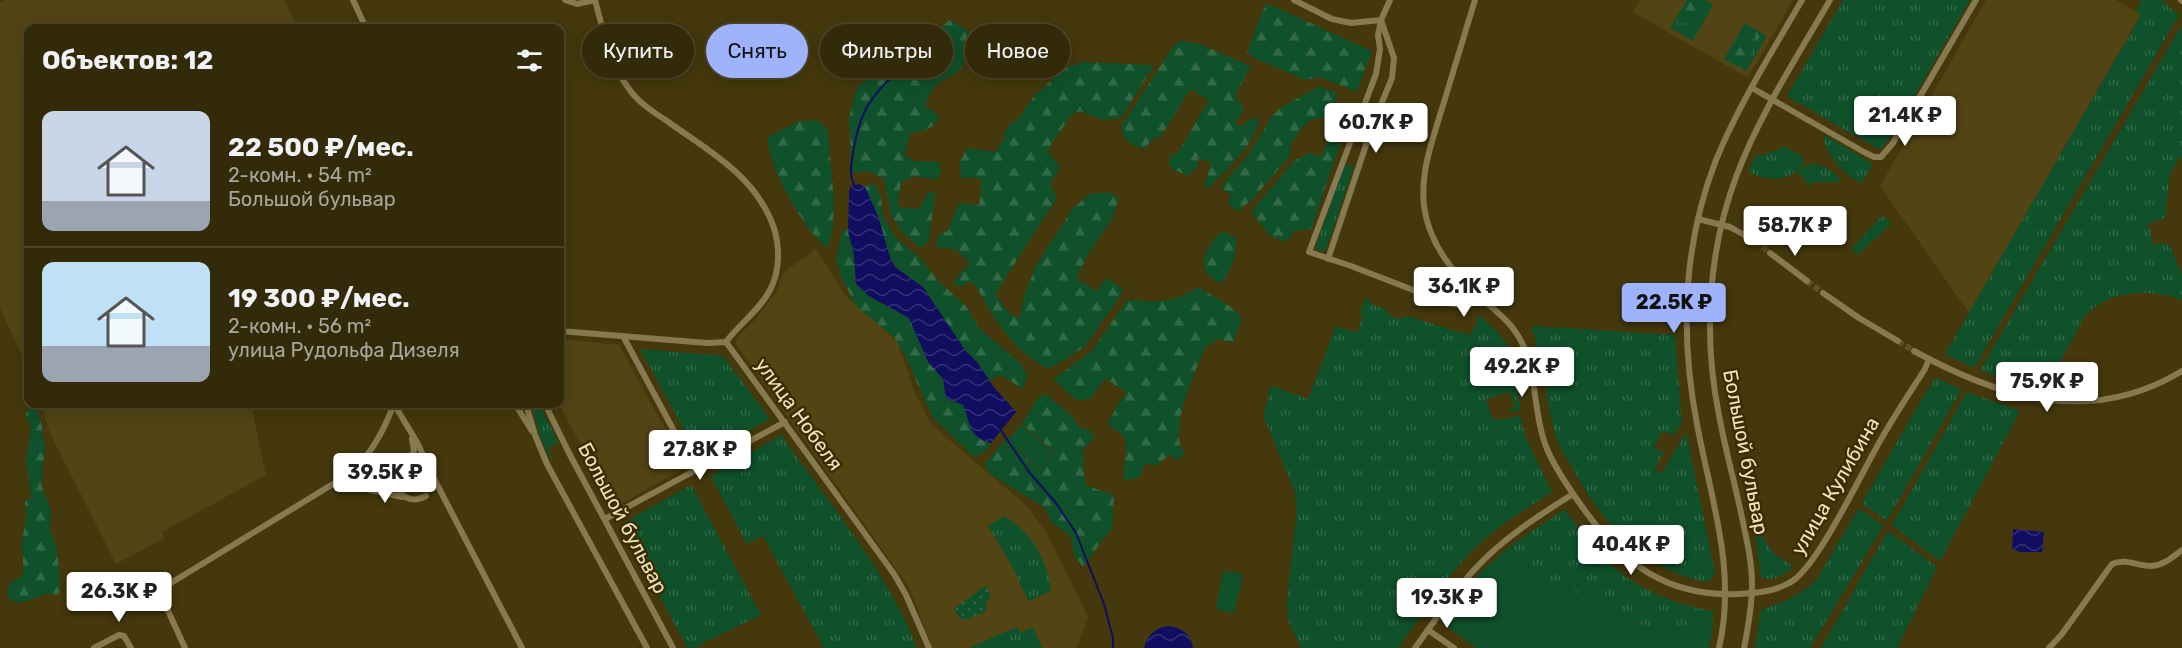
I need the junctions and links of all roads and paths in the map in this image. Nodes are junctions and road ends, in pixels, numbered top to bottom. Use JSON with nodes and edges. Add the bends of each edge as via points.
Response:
{"nodes":[{"id":1,"x":353,"y":0,"type":"edge"},
{"id":2,"x":565,"y":0,"type":"edge"},
{"id":3,"x":595,"y":0,"type":"edge"},
{"id":4,"x":1294,"y":0,"type":"edge"},
{"id":5,"x":1390,"y":0,"type":"edge"},
{"id":6,"x":1474,"y":0,"type":"edge"},
{"id":7,"x":1802,"y":0,"type":"edge"},
{"id":8,"x":1830,"y":0,"type":"edge"},
{"id":9,"x":1976,"y":0,"type":"edge"},
{"id":10,"x":1381,"y":20,"type":"junction"},
{"id":11,"x":364,"y":24,"type":"edge"},
{"id":12,"x":1752,"y":88,"type":"junction"},
{"id":13,"x":1773,"y":100,"type":"junction"},
{"id":14,"x":1363,"y":108,"type":"junction"},
{"id":15,"x":1377,"y":113,"type":"junction"},
{"id":16,"x":1352,"y":135,"type":"junction"},
{"id":17,"x":1368,"y":141,"type":"junction"},
{"id":18,"x":1698,"y":219,"type":"junction"},
{"id":19,"x":1722,"y":224,"type":"junction"},
{"id":20,"x":1755,"y":241,"type":"tunnel mouth"},
{"id":21,"x":1770,"y":253,"type":"tunnel mouth"},
{"id":22,"x":1328,"y":259,"type":"junction"},
{"id":23,"x":1807,"y":281,"type":"tunnel mouth"},
{"id":24,"x":1823,"y":294,"type":"tunnel mouth"},
{"id":25,"x":1478,"y":295,"type":"junction"},
{"id":26,"x":564,"y":331,"type":"edge"},
{"id":27,"x":624,"y":336,"type":"junction"},
{"id":28,"x":1898,"y":341,"type":"tunnel mouth"},
{"id":29,"x":726,"y":342,"type":"junction"},
{"id":30,"x":1914,"y":351,"type":"tunnel mouth"},
{"id":31,"x":1929,"y":359,"type":"junction"},
{"id":32,"x":2182,"y":371,"type":"edge"},
{"id":33,"x":392,"y":408,"type":"edge"},
{"id":34,"x":396,"y":408,"type":"edge"},
{"id":35,"x":518,"y":408,"type":"edge"},
{"id":36,"x":527,"y":408,"type":"edge"},
{"id":37,"x":547,"y":408,"type":"edge"},
{"id":38,"x":785,"y":422,"type":"junction"},
{"id":39,"x":410,"y":433,"type":"junction"},
{"id":40,"x":535,"y":435,"type":"junction"},
{"id":41,"x":403,"y":466,"type":"junction"},
{"id":42,"x":695,"y":470,"type":"junction"},
{"id":43,"x":430,"y":471,"type":"junction"},
{"id":44,"x":1573,"y":494,"type":"junction"},
{"id":45,"x":426,"y":496,"type":"dead end"},
{"id":46,"x":405,"y":498,"type":"junction"},
{"id":47,"x":605,"y":519,"type":"junction"},
{"id":48,"x":2182,"y":550,"type":"edge"},
{"id":49,"x":1752,"y":593,"type":"junction"},
{"id":50,"x":1726,"y":594,"type":"junction"},
{"id":51,"x":1428,"y":630,"type":"junction"},
{"id":52,"x":94,"y":648,"type":"edge"},
{"id":53,"x":131,"y":648,"type":"edge"},
{"id":54,"x":185,"y":648,"type":"edge"},
{"id":55,"x":522,"y":648,"type":"edge"},
{"id":56,"x":647,"y":648,"type":"edge"},
{"id":57,"x":673,"y":648,"type":"edge"},
{"id":58,"x":929,"y":648,"type":"edge"},
{"id":59,"x":1415,"y":648,"type":"edge"},
{"id":60,"x":1454,"y":648,"type":"edge"},
{"id":61,"x":1719,"y":648,"type":"edge"},
{"id":62,"x":1744,"y":648,"type":"edge"},
{"id":63,"x":2049,"y":648,"type":"edge"}],
"edges":[{"from":1,"to":11,"type":"street"},
{"from":2,"to":3,"type":"street","via":[[577,4]]},
{"from":3,"to":29,"type":"street","via":[[611,56],[628,88],[651,110],[745,179],[770,219],[778,253],[770,290]]},
{"from":4,"to":10,"type":"street","via":[[1332,19],[1351,23]]},
{"from":5,"to":10,"type":"street"},
{"from":6,"to":25,"type":"street","name":"улица Кулибина","via":[[1428,153],[1423,187],[1426,218],[1436,244],[1454,272]]},
{"from":7,"to":12,"type":"street","name":"Большой бульвар"},
{"from":8,"to":13,"type":"street","name":"Большой бульвар"},
{"from":9,"to":13,"type":"street","via":[[1893,143],[1881,157],[1864,152]]},
{"from":10,"to":14,"type":"street","via":[[1376,74]]},
{"from":10,"to":15,"type":"street","via":[[1394,58],[1392,78]]},
{"from":12,"to":13,"type":"street"},
{"from":12,"to":18,"type":"street","name":"Большой бульвар","via":[[1716,161]]},
{"from":13,"to":19,"type":"street","name":"Большой бульвар","via":[[1736,178]]},
{"from":14,"to":15,"type":"street"},
{"from":14,"to":16,"type":"street"},
{"from":15,"to":17,"type":"street"},
{"from":16,"to":17,"type":"street"},
{"from":16,"to":22,"type":"street","via":[[1309,252]]},
{"from":17,"to":22,"type":"street"},
{"from":18,"to":19,"type":"street"},
{"from":18,"to":50,"type":"street","name":"Большой бульвар","via":[[1687,298],[1686,352],[1725,556]]},
{"from":19,"to":20,"type":"street"},
{"from":19,"to":49,"type":"street","name":"Большой бульвар","via":[[1711,291],[1712,365],[1750,552]]},
{"from":21,"to":23,"type":"street"},
{"from":22,"to":25,"type":"street","via":[[1447,303],[1465,306]]},
{"from":24,"to":28,"type":"street"},
{"from":25,"to":44,"type":"street","name":"улица Кулибина","via":[[1503,317],[1523,344],[1542,435]]},
{"from":26,"to":27,"type":"street"},
{"from":27,"to":29,"type":"street"},
{"from":27,"to":42,"type":"street"},
{"from":29,"to":38,"type":"street","name":"улица Нобеля"},
{"from":30,"to":31,"type":"street"},
{"from":31,"to":32,"type":"street","via":[[1999,390],[2064,402],[2137,393]]},
{"from":31,"to":49,"type":"street","name":"улица Кулибина","via":[[1808,567],[1788,584]]},
{"from":33,"to":54,"type":"street","via":[[376,443],[351,473],[163,589],[164,602]]},
{"from":34,"to":39,"type":"street"},
{"from":35,"to":40,"type":"street"},
{"from":36,"to":40,"type":"street","name":"Большой бульвар"},
{"from":37,"to":47,"type":"street","name":"Большой бульвар"},
{"from":38,"to":42,"type":"street"},
{"from":38,"to":58,"type":"street","name":"улица Нобеля","via":[[894,574]]},
{"from":39,"to":41,"type":"street","via":[[414,451]]},
{"from":39,"to":43,"type":"street"},
{"from":40,"to":56,"type":"street","name":"Большой бульвар"},
{"from":41,"to":43,"type":"street","via":[[419,463]]},
{"from":41,"to":46,"type":"street","via":[[395,480]]},
{"from":41,"to":46,"type":"street","via":[[367,484],[370,490]]},
{"from":42,"to":47,"type":"street"},
{"from":43,"to":55,"type":"street"},
{"from":44,"to":50,"type":"street","name":"улица Кулибина","via":[[1610,542],[1643,570],[1675,587],[1710,595]]},
{"from":44,"to":51,"type":"street","via":[[1514,533],[1484,560]]},
{"from":45,"to":46,"type":"street","via":[[419,500]]},
{"from":47,"to":57,"type":"street","name":"Большой бульвар"},
{"from":48,"to":63,"type":"street","via":[[2166,562],[2152,566],[2118,561],[2112,564]]},
{"from":49,"to":50,"type":"street","name":"улица Кулибина"},
{"from":49,"to":62,"type":"street","name":"Большой бульвар"},
{"from":50,"to":61,"type":"street","name":"Большой бульвар"},
{"from":51,"to":59,"type":"street"},
{"from":51,"to":60,"type":"street"},
{"from":52,"to":53,"type":"street","via":[[119,635]]}]}
